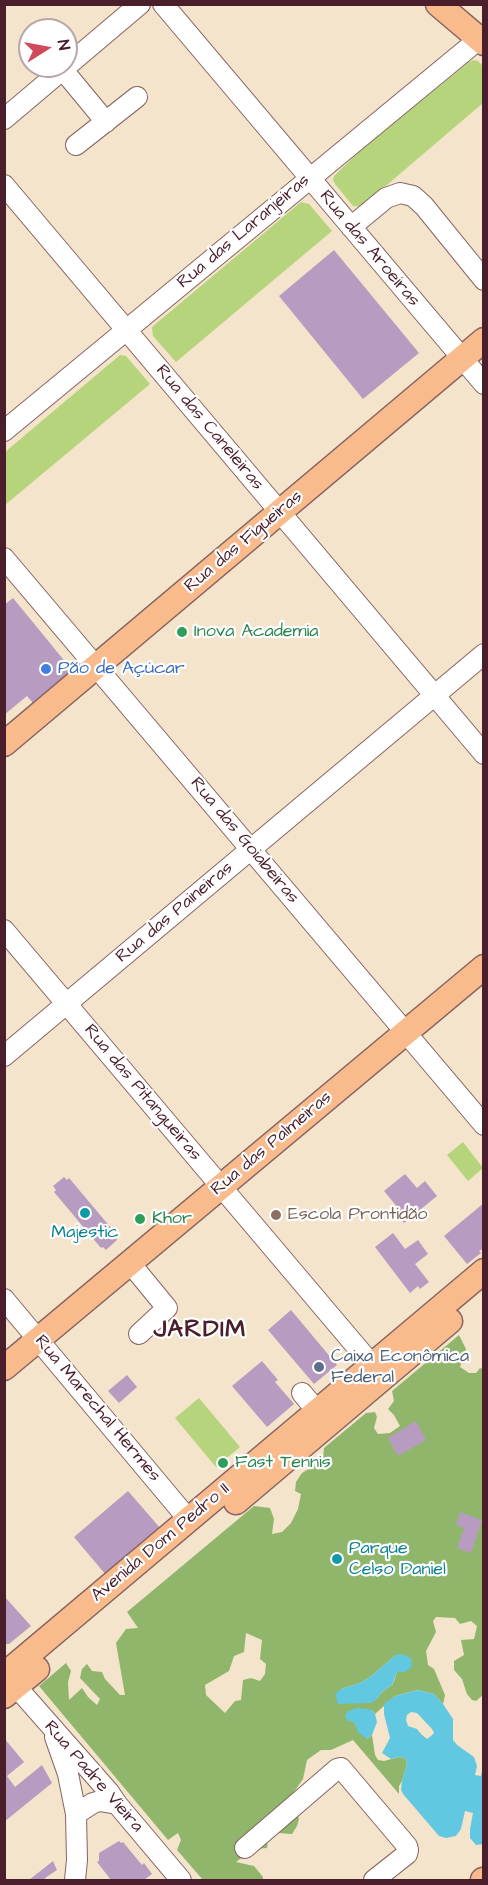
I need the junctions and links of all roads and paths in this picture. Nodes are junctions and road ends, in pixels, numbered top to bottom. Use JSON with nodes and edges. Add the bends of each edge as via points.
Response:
{"nodes":[{"id":1,"x":140,"y":4,"type":"edge"},
{"id":2,"x":163,"y":4,"type":"edge"},
{"id":3,"x":438,"y":4,"type":"edge"},
{"id":4,"x":482,"y":39,"type":"edge"},
{"id":5,"x":78,"y":57,"type":"edge"},
{"id":6,"x":53,"y":78,"type":"edge"},
{"id":7,"x":70,"y":78,"type":"edge"},
{"id":8,"x":137,"y":97,"type":"dead end"},
{"id":9,"x":4,"y":119,"type":"edge"},
{"id":10,"x":106,"y":122,"type":"junction"},
{"id":11,"x":76,"y":145,"type":"dead end"},
{"id":12,"x":309,"y":178,"type":"junction"},
{"id":13,"x":4,"y":185,"type":"edge"},
{"id":14,"x":351,"y":227,"type":"junction"},
{"id":15,"x":483,"y":280,"type":"edge"},
{"id":16,"x":127,"y":329,"type":"junction"},
{"id":17,"x":483,"y":340,"type":"edge"},
{"id":18,"x":462,"y":358,"type":"junction"},
{"id":19,"x":483,"y":384,"type":"edge"},
{"id":20,"x":4,"y":431,"type":"edge"},
{"id":21,"x":280,"y":511,"type":"junction"},
{"id":22,"x":4,"y":558,"type":"edge"},
{"id":23,"x":483,"y":654,"type":"edge"},
{"id":24,"x":96,"y":667,"type":"junction"},
{"id":25,"x":435,"y":696,"type":"junction"},
{"id":26,"x":4,"y":744,"type":"edge"},
{"id":27,"x":483,"y":754,"type":"edge"},
{"id":28,"x":252,"y":849,"type":"junction"},
{"id":29,"x":4,"y":930,"type":"edge"},
{"id":30,"x":483,"y":967,"type":"edge"},
{"id":31,"x":67,"y":1004,"type":"junction"},
{"id":32,"x":406,"y":1032,"type":"junction"},
{"id":33,"x":4,"y":1056,"type":"edge"},
{"id":34,"x":483,"y":1125,"type":"edge"},
{"id":35,"x":221,"y":1187,"type":"junction"},
{"id":36,"x":130,"y":1263,"type":"junction"},
{"id":37,"x":483,"y":1271,"type":"edge"},
{"id":38,"x":483,"y":1293,"type":"edge"},
{"id":39,"x":4,"y":1299,"type":"edge"},
{"id":40,"x":139,"y":1334,"type":"dead end"},
{"id":41,"x":38,"y":1340,"type":"junction"},
{"id":42,"x":372,"y":1365,"type":"junction"},
{"id":43,"x":4,"y":1368,"type":"edge"},
{"id":44,"x":302,"y":1393,"type":"dead end"},
{"id":45,"x":317,"y":1412,"type":"junction"},
{"id":46,"x":189,"y":1520,"type":"junction"},
{"id":47,"x":7,"y":1681,"type":"edge"},
{"id":48,"x":50,"y":1727,"type":"junction"},
{"id":49,"x":94,"y":1774,"type":"junction"},
{"id":50,"x":71,"y":1783,"type":"junction"},
{"id":51,"x":117,"y":1804,"type":"junction"},
{"id":52,"x":76,"y":1814,"type":"junction"},
{"id":53,"x":245,"y":1848,"type":"dead end"},
{"id":54,"x":75,"y":1881,"type":"edge"},
{"id":55,"x":181,"y":1881,"type":"edge"},
{"id":56,"x":374,"y":1881,"type":"edge"}],
"edges":[{"from":1,"to":5,"type":"street"},
{"from":2,"to":12,"type":"street","name":"Rua das Aroeiras"},
{"from":3,"to":4,"type":"main road"},
{"from":4,"to":12,"type":"street","name":"Rua das Laranjeiras"},
{"from":6,"to":9,"type":"street"},
{"from":7,"to":10,"type":"street"},
{"from":8,"to":10,"type":"street"},
{"from":10,"to":11,"type":"street"},
{"from":12,"to":14,"type":"street","name":"Rua das Aroeiras"},
{"from":12,"to":16,"type":"street","name":"Rua das Laranjeiras"},
{"from":13,"to":16,"type":"street","name":"Rua das Caneleiras"},
{"from":14,"to":15,"type":"street","via":[[386,198],[400,193],[413,196]]},
{"from":14,"to":18,"type":"street","name":"Rua das Aroeiras"},
{"from":16,"to":20,"type":"street","name":"Rua das Laranjeiras"},
{"from":16,"to":21,"type":"street","name":"Rua das Caneleiras"},
{"from":17,"to":18,"type":"main road","name":"Rua das Figueiras"},
{"from":18,"to":19,"type":"street","name":"Rua das Aroeiras"},
{"from":18,"to":21,"type":"main road","name":"Rua das Figueiras"},
{"from":21,"to":24,"type":"main road","name":"Rua das Figueiras"},
{"from":21,"to":25,"type":"street","name":"Rua das Caneleiras"},
{"from":22,"to":24,"type":"street","name":"Rua das Goiabeiras"},
{"from":23,"to":25,"type":"street","name":"Rua das Paineiras"},
{"from":24,"to":26,"type":"main road","name":"Rua das Figueiras"},
{"from":24,"to":28,"type":"street","name":"Rua das Goiabeiras"},
{"from":25,"to":27,"type":"street","name":"Rua das Caneleiras"},
{"from":25,"to":28,"type":"street","name":"Rua das Paineiras"},
{"from":28,"to":31,"type":"street","name":"Rua das Paineiras"},
{"from":28,"to":32,"type":"street","name":"Rua das Goiabeiras"},
{"from":29,"to":31,"type":"street","name":"Rua das Pitangueiras"},
{"from":30,"to":32,"type":"main road","name":"Rua das Palmeiras"},
{"from":31,"to":33,"type":"street","name":"Rua das Paineiras"},
{"from":31,"to":35,"type":"street","name":"Rua das Pitangueiras"},
{"from":32,"to":34,"type":"street","name":"Rua das Goiabeiras"},
{"from":32,"to":35,"type":"main road","name":"Rua das Palmeiras"},
{"from":35,"to":36,"type":"main road","name":"Rua das Palmeiras"},
{"from":35,"to":42,"type":"street","name":"Rua das Pitangueiras"},
{"from":36,"to":40,"type":"street","via":[[168,1308]]},
{"from":36,"to":41,"type":"main road","name":"Rua das Palmeiras"},
{"from":37,"to":42,"type":"main road","name":"Avenida Dom Pedro II"},
{"from":38,"to":47,"type":"main road","name":"Avenida Dom Pedro II"},
{"from":39,"to":41,"type":"street","name":"Rua Marechal Hermes"},
{"from":41,"to":43,"type":"main road","name":"Rua das Palmeiras"},
{"from":41,"to":46,"type":"street","name":"Rua Marechal Hermes"},
{"from":42,"to":45,"type":"main road","name":"Avenida Dom Pedro II"},
{"from":44,"to":45,"type":"street"},
{"from":45,"to":46,"type":"main road","name":"Avenida Dom Pedro II"},
{"from":46,"to":47,"type":"main road","name":"Avenida Dom Pedro II"},
{"from":47,"to":48,"type":"street","name":"Rua Padre Vieira"},
{"from":48,"to":49,"type":"street","name":"Rua Padre Vieira"},
{"from":48,"to":50,"type":"street"},
{"from":49,"to":50,"type":"street","via":[[92,1784],[86,1788]]},
{"from":49,"to":51,"type":"street","name":"Rua Padre Vieira"},
{"from":50,"to":52,"type":"street"},
{"from":51,"to":52,"type":"street","via":[[100,1801]]},
{"from":51,"to":55,"type":"street","name":"Rua Padre Vieira"},
{"from":52,"to":54,"type":"street"},
{"from":53,"to":56,"type":"street","via":[[341,1768],[407,1846],[407,1854]]}]}
